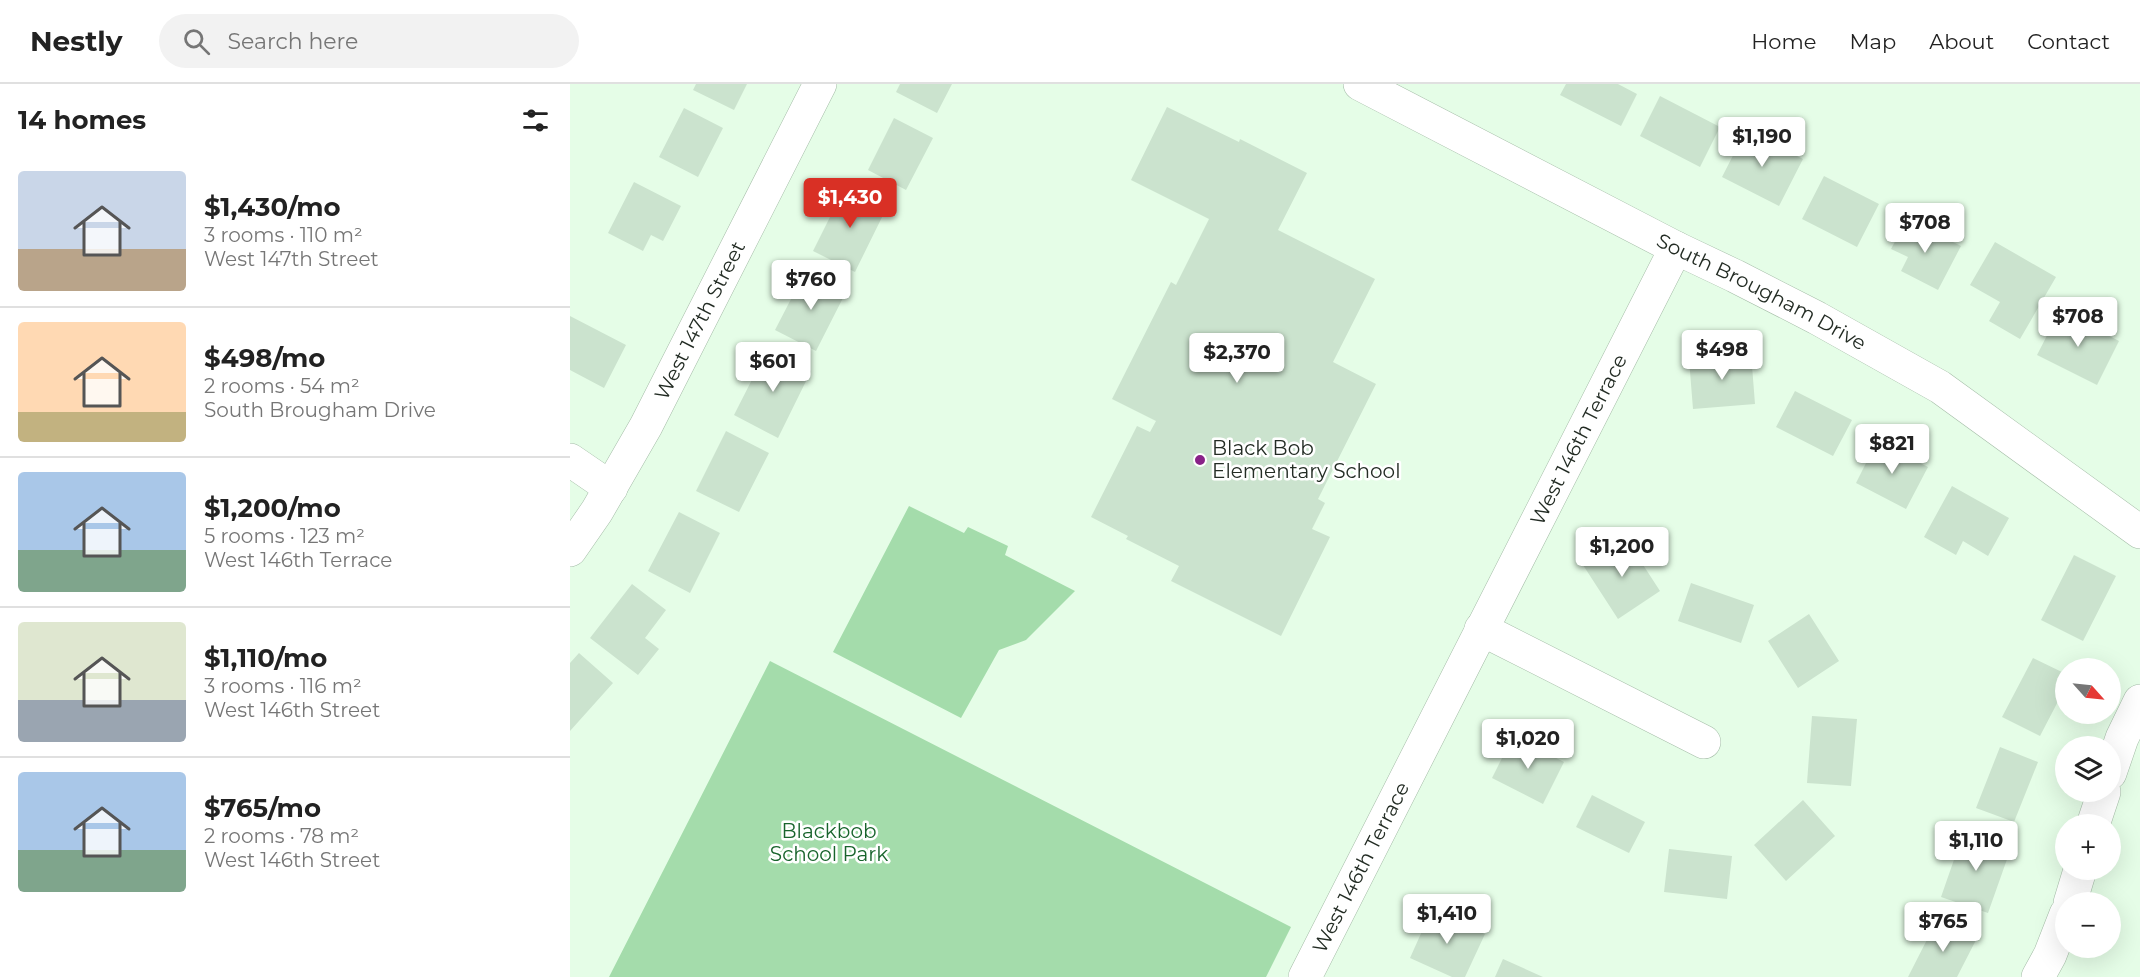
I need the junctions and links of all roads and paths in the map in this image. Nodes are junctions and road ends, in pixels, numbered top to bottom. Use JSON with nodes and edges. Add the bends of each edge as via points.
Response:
{"nodes":[{"id":1,"x":820,"y":84,"type":"edge"},
{"id":2,"x":1360,"y":84,"type":"edge"},
{"id":3,"x":1676,"y":248,"type":"junction"},
{"id":4,"x":570,"y":460,"type":"edge"},
{"id":5,"x":611,"y":488,"type":"junction"},
{"id":6,"x":2140,"y":532,"type":"edge"},
{"id":7,"x":570,"y":550,"type":"edge"},
{"id":8,"x":1480,"y":629,"type":"junction"},
{"id":9,"x":2140,"y":700,"type":"edge"},
{"id":10,"x":2121,"y":741,"type":"edge"},
{"id":11,"x":1704,"y":742,"type":"dead end"},
{"id":12,"x":2055,"y":942,"type":"edge"},
{"id":13,"x":1305,"y":977,"type":"edge"},
{"id":14,"x":2038,"y":977,"type":"edge"}],
"edges":[{"from":1,"to":5,"type":"street","name":"West 147th Street"},
{"from":2,"to":3,"type":"street","name":"South Brougham Drive"},
{"from":3,"to":6,"type":"street","name":"South Brougham Drive","via":[[1807,313],[1940,387]]},
{"from":3,"to":8,"type":"street","name":"West 146th Terrace"},
{"from":4,"to":5,"type":"street"},
{"from":5,"to":7,"type":"street","name":"West 147th Street"},
{"from":8,"to":11,"type":"street"},
{"from":8,"to":13,"type":"street","name":"West 146th Terrace"},
{"from":9,"to":10,"type":"street"},
{"from":12,"to":14,"type":"street"}]}
